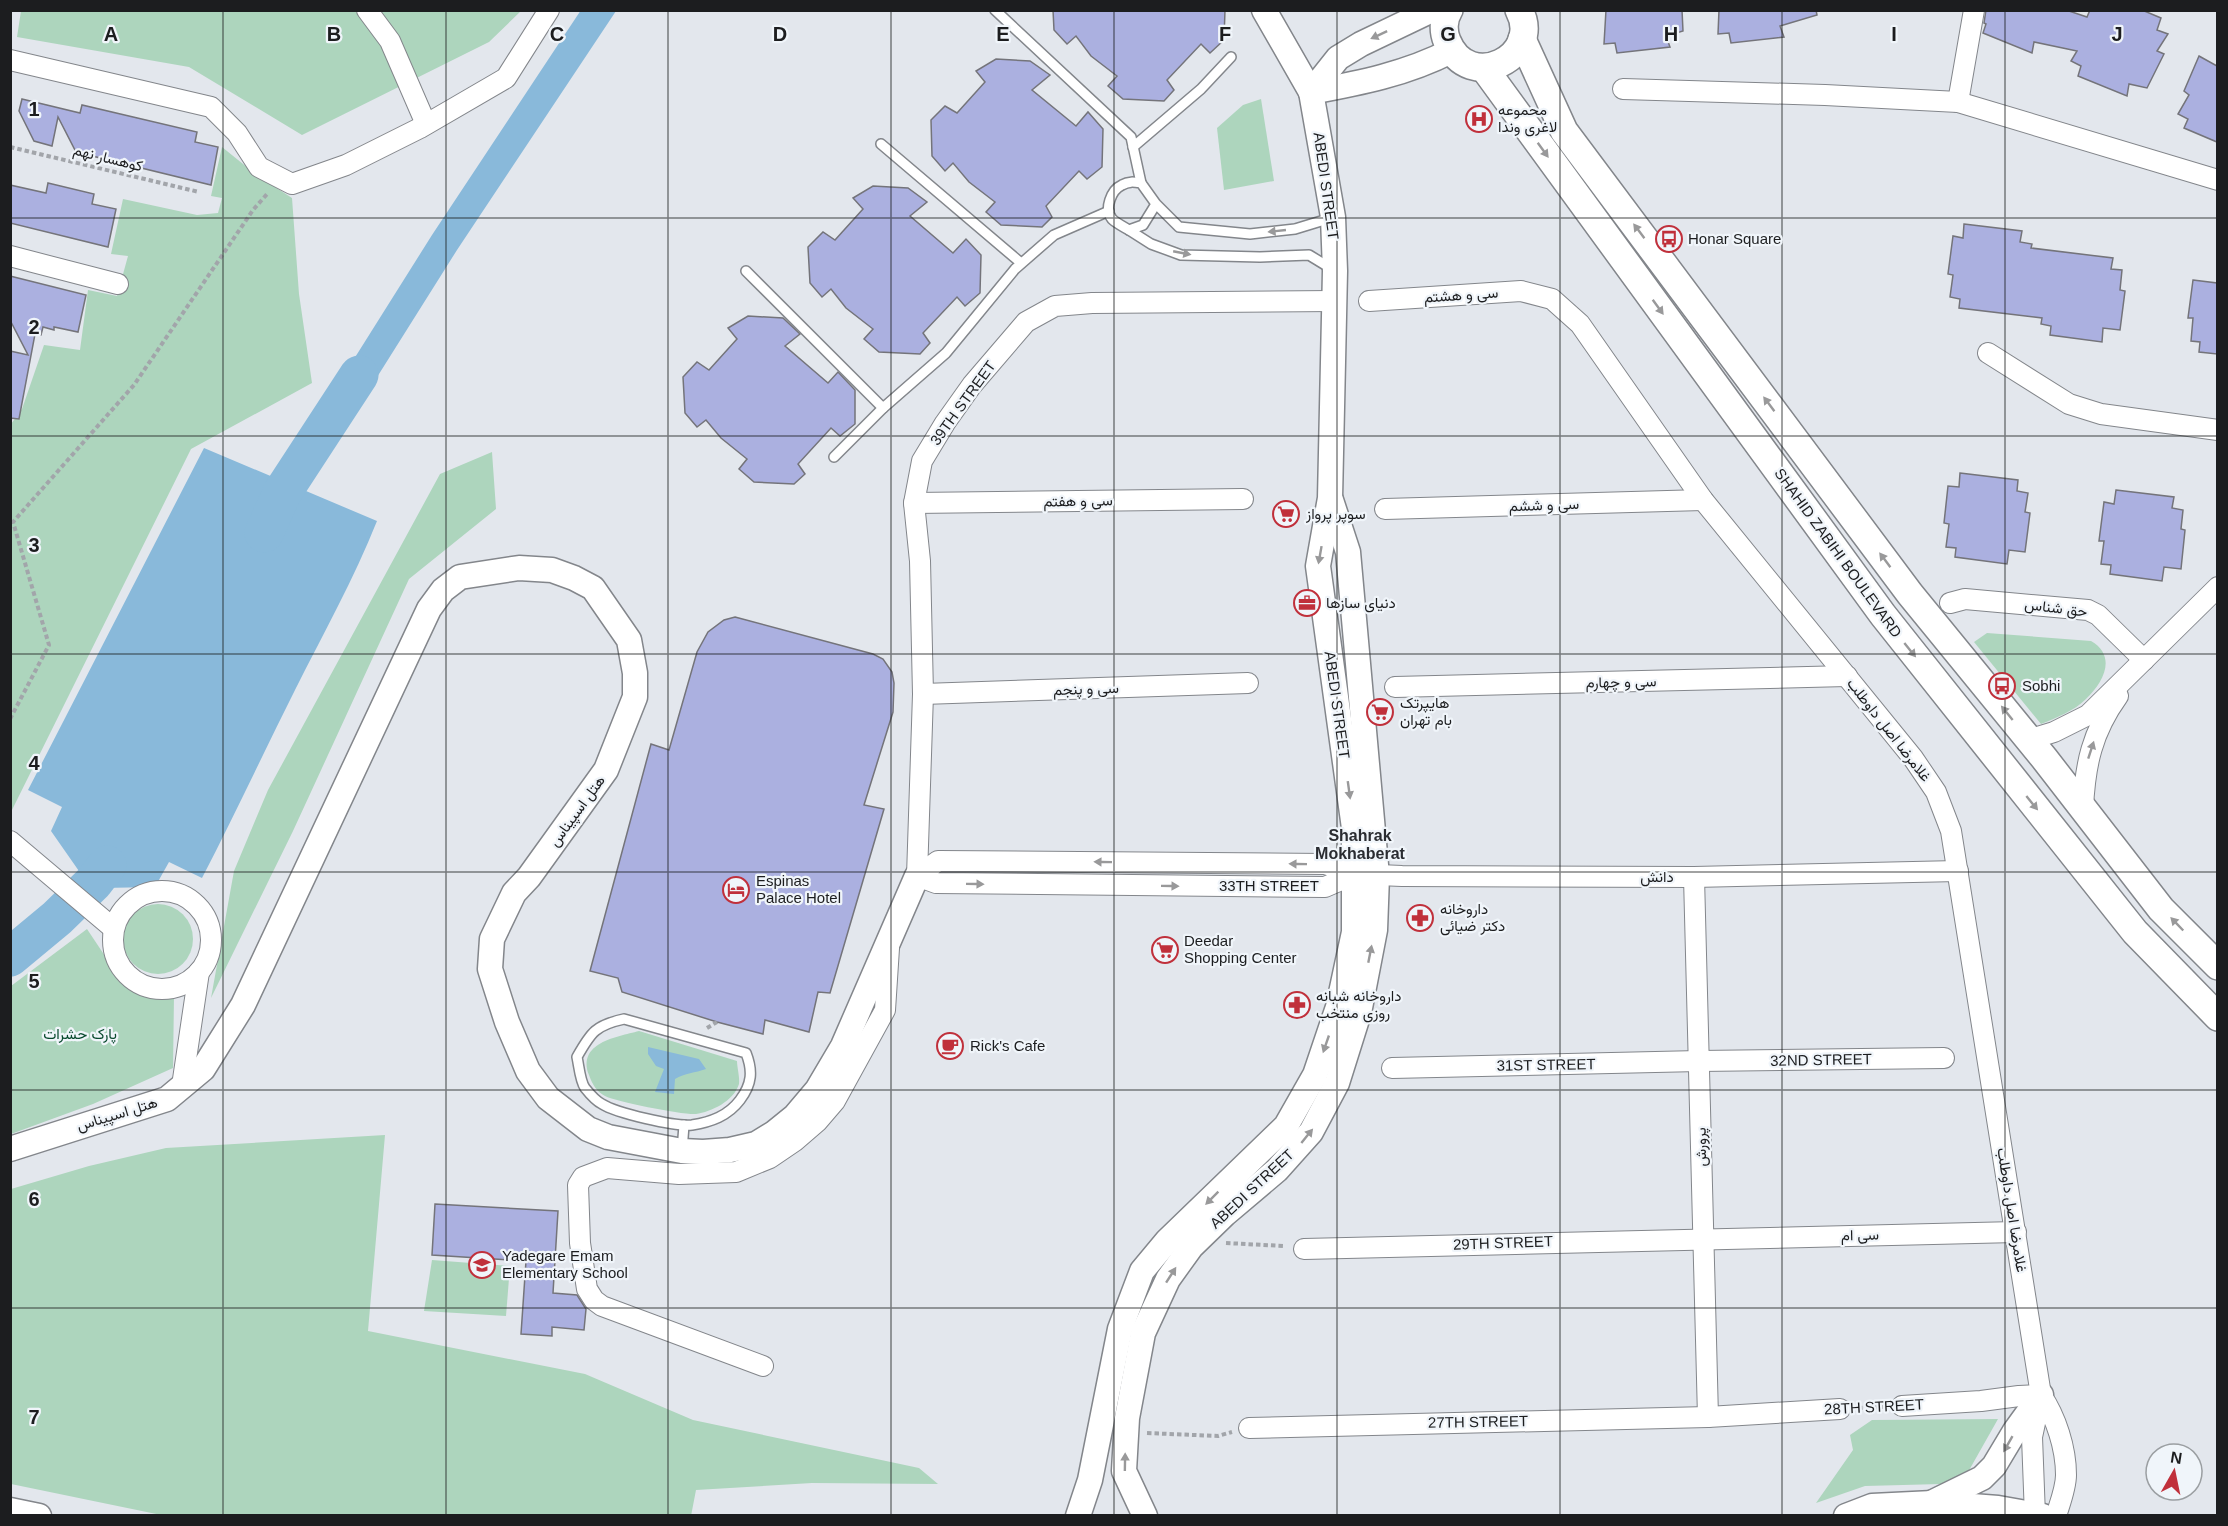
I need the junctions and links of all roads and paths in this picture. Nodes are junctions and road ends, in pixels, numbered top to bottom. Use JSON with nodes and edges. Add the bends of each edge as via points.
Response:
{"nodes":[{"id":1,"x":367,"y":10,"type":"edge"},
{"id":2,"x":549,"y":10,"type":"edge"},
{"id":3,"x":994,"y":10,"type":"edge"},
{"id":4,"x":1264,"y":10,"type":"edge"},
{"id":5,"x":1432,"y":10,"type":"edge"},
{"id":6,"x":1449,"y":10,"type":"edge"},
{"id":7,"x":1519,"y":10,"type":"edge"},
{"id":8,"x":1974,"y":10,"type":"edge"},
{"id":9,"x":1522,"y":39,"type":"junction"},
{"id":10,"x":1451,"y":51,"type":"junction"},
{"id":11,"x":1231,"y":57,"type":"dead end"},
{"id":12,"x":10,"y":60,"type":"edge"},
{"id":13,"x":1484,"y":68,"type":"junction"},
{"id":14,"x":1623,"y":88,"type":"dead end"},
{"id":15,"x":1311,"y":92,"type":"junction"},
{"id":16,"x":1958,"y":102,"type":"junction"},
{"id":17,"x":426,"y":124,"type":"junction"},
{"id":18,"x":881,"y":144,"type":"dead end"},
{"id":19,"x":10,"y":147,"type":"edge"},
{"id":20,"x":1133,"y":147,"type":"junction"},
{"id":21,"x":282,"y":178,"type":"junction"},
{"id":22,"x":2217,"y":180,"type":"edge"},
{"id":23,"x":1141,"y":183,"type":"junction"},
{"id":24,"x":199,"y":192,"type":"dead end"},
{"id":25,"x":1156,"y":204,"type":"junction"},
{"id":26,"x":1109,"y":211,"type":"junction"},
{"id":27,"x":1333,"y":218,"type":"junction"},
{"id":28,"x":1129,"y":230,"type":"junction"},
{"id":29,"x":10,"y":256,"type":"edge"},
{"id":30,"x":1021,"y":263,"type":"junction"},
{"id":31,"x":746,"y":271,"type":"dead end"},
{"id":32,"x":1335,"y":271,"type":"junction"},
{"id":33,"x":118,"y":284,"type":"dead end"},
{"id":34,"x":1552,"y":299,"type":"joint"},
{"id":35,"x":1334,"y":301,"type":"junction"},
{"id":36,"x":1369,"y":302,"type":"dead end"},
{"id":37,"x":1988,"y":353,"type":"dead end"},
{"id":38,"x":883,"y":408,"type":"junction"},
{"id":39,"x":2217,"y":430,"type":"edge"},
{"id":40,"x":834,"y":457,"type":"dead end"},
{"id":41,"x":1243,"y":499,"type":"dead end"},
{"id":42,"x":1703,"y":500,"type":"junction"},
{"id":43,"x":914,"y":503,"type":"junction"},
{"id":44,"x":1385,"y":509,"type":"dead end"},
{"id":45,"x":12,"y":523,"type":"edge"},
{"id":46,"x":2217,"y":587,"type":"edge"},
{"id":47,"x":1950,"y":603,"type":"dead end"},
{"id":48,"x":2144,"y":660,"type":"junction"},
{"id":49,"x":1847,"y":676,"type":"junction"},
{"id":50,"x":1248,"y":683,"type":"dead end"},
{"id":51,"x":1395,"y":687,"type":"dead end"},
{"id":52,"x":923,"y":694,"type":"junction"},
{"id":53,"x":10,"y":719,"type":"edge"},
{"id":54,"x":2028,"y":740,"type":"junction"},
{"id":55,"x":2083,"y":808,"type":"junction"},
{"id":56,"x":10,"y":841,"type":"edge"},
{"id":57,"x":1958,"y":871,"type":"junction"},
{"id":58,"x":1366,"y":875,"type":"junction"},
{"id":59,"x":917,"y":876,"type":"junction"},
{"id":60,"x":1694,"y":877,"type":"junction"},
{"id":61,"x":113,"y":928,"type":"junction"},
{"id":62,"x":890,"y":942,"type":"junction"},
{"id":63,"x":2217,"y":966,"type":"edge"},
{"id":64,"x":200,"y":972,"type":"junction"},
{"id":65,"x":2217,"y":1017,"type":"edge"},
{"id":66,"x":1944,"y":1058,"type":"dead end"},
{"id":67,"x":1699,"y":1061,"type":"junction"},
{"id":68,"x":1392,"y":1068,"type":"dead end"},
{"id":69,"x":182,"y":1086,"type":"junction"},
{"id":70,"x":684,"y":1125,"type":"junction"},
{"id":71,"x":630,"y":1128,"type":"junction"},
{"id":72,"x":10,"y":1149,"type":"edge"},
{"id":73,"x":682,"y":1151,"type":"junction"},
{"id":74,"x":2016,"y":1232,"type":"junction"},
{"id":75,"x":1703,"y":1238,"type":"junction"},
{"id":76,"x":1225,"y":1243,"type":"dead end"},
{"id":77,"x":1304,"y":1249,"type":"joint"},
{"id":78,"x":763,"y":1366,"type":"dead end"},
{"id":79,"x":2041,"y":1395,"type":"junction"},
{"id":80,"x":1902,"y":1406,"type":"joint"},
{"id":81,"x":1840,"y":1409,"type":"joint"},
{"id":82,"x":1708,"y":1417,"type":"junction"},
{"id":83,"x":1249,"y":1428,"type":"dead end"},
{"id":84,"x":1146,"y":1433,"type":"dead end"},
{"id":85,"x":1206,"y":1435,"type":"dead end"},
{"id":86,"x":1933,"y":1503,"type":"junction"},
{"id":87,"x":10,"y":1510,"type":"edge"},
{"id":88,"x":39,"y":1515,"type":"edge"},
{"id":89,"x":1078,"y":1515,"type":"edge"},
{"id":90,"x":1145,"y":1515,"type":"edge"},
{"id":91,"x":1846,"y":1515,"type":"edge"},
{"id":92,"x":2042,"y":1515,"type":"edge"}],
"edges":[{"from":1,"to":17,"type":"street","via":[[390,41]]},
{"from":2,"to":17,"type":"street","via":[[506,78]]},
{"from":3,"to":20,"type":"lane","via":[[1131,137]]},
{"from":4,"to":15,"type":"street","name":"ABEDI STREET"},
{"from":5,"to":15,"type":"street","one_way":true,"via":[[1338,58]]},
{"from":6,"to":10,"type":"main road","via":[[1444,34]]},
{"from":7,"to":9,"type":"main road","via":[[1524,27]]},
{"from":8,"to":16,"type":"street"},
{"from":9,"to":13,"type":"main road","via":[[1514,54],[1501,64]]},
{"from":54,"to":9,"type":"main road","one_way":true,"via":[[1910,594],[1564,131]]},
{"from":10,"to":13,"type":"main road","via":[[1466,63]]},
{"from":10,"to":15,"type":"street","via":[[1395,74]]},
{"from":11,"to":20,"type":"lane","via":[[1201,89]]},
{"from":12,"to":21,"type":"street","via":[[211,107],[237,133],[259,167]]},
{"from":13,"to":65,"type":"main road","name":"SHAHID ZABIHI BOULEVARD","one_way":true,"via":[[1882,615],[2135,932]]},
{"from":14,"to":16,"type":"street"},
{"from":15,"to":27,"type":"street","name":"ABEDI STREET"},
{"from":16,"to":22,"type":"street"},
{"from":17,"to":21,"type":"street","via":[[346,165],[292,184]]},
{"from":18,"to":30,"type":"lane"},
{"from":19,"to":24,"type":"path","name":"کوهسار نهم"},
{"from":20,"to":23,"type":"lane"},
{"from":21,"to":45,"type":"path","via":[[253,210],[134,385]]},
{"from":23,"to":25,"type":"lane"},
{"from":23,"to":26,"type":"lane","via":[[1119,185],[1111,197]]},
{"from":27,"to":25,"type":"lane","one_way":true,"via":[[1295,229],[1250,234],[1179,227]]},
{"from":25,"to":28,"type":"lane","via":[[1143,225]]},
{"from":26,"to":28,"type":"lane","via":[[1113,220]]},
{"from":26,"to":30,"type":"lane","via":[[1054,236]]},
{"from":27,"to":32,"type":"street","name":"ABEDI STREET"},
{"from":28,"to":32,"type":"lane","one_way":true,"via":[[1151,244],[1181,255],[1309,255]]},
{"from":29,"to":33,"type":"street"},
{"from":30,"to":38,"type":"lane","via":[[946,353]]},
{"from":31,"to":38,"type":"lane"},
{"from":32,"to":35,"type":"street","name":"ABEDI STREET"},
{"from":34,"to":36,"type":"street","name":"سی و هشتم","via":[[1521,291]]},
{"from":34,"to":42,"type":"street","name":"غلامرضا اصل داوطلب","via":[[1580,324]]},
{"from":35,"to":43,"type":"street","name":"39TH STREET","via":[[1055,306],[1026,322],[972,385],[922,461]]},
{"from":35,"to":58,"type":"street","name":"ABEDI STREET","via":[[1330,498],[1318,566],[1354,828]]},
{"from":37,"to":39,"type":"street","via":[[2069,405],[2102,414]]},
{"from":38,"to":40,"type":"lane"},
{"from":41,"to":43,"type":"street","name":"سی و هفتم"},
{"from":42,"to":44,"type":"street","name":"سی و ششم"},
{"from":42,"to":49,"type":"street","name":"غلامرضا اصل داوطلب"},
{"from":43,"to":52,"type":"street","name":"39TH STREET","via":[[920,561]]},
{"from":45,"to":53,"type":"path","via":[[50,645]]},
{"from":46,"to":48,"type":"street"},
{"from":47,"to":48,"type":"street","name":"حق شناس","via":[[1965,599],[2088,610]]},
{"from":48,"to":54,"type":"street","via":[[2088,715]]},
{"from":55,"to":48,"type":"street","one_way":true,"via":[[2090,748],[2110,707]]},
{"from":49,"to":51,"type":"street","name":"سی و چهارم"},
{"from":49,"to":57,"type":"street","name":"غلامرضا اصل داوطلب","via":[[1936,792],[1951,831]]},
{"from":50,"to":52,"type":"street","name":"سی و پنجم"},
{"from":52,"to":59,"type":"street","name":"39TH STREET"},
{"from":54,"to":55,"type":"main road"},
{"from":63,"to":55,"type":"main road","one_way":true,"via":[[2161,909]]},
{"from":56,"to":61,"type":"street"},
{"from":57,"to":60,"type":"street","name":"دانش"},
{"from":57,"to":74,"type":"street","name":"غلامرضا اصل داوطلب"},
{"from":58,"to":59,"type":"street","name":"33TH STREET","via":[[1325,887],[936,883]]},
{"from":58,"to":60,"type":"street","name":"دانش"},
{"from":58,"to":89,"type":"street","name":"ABEDI STREET","one_way":true,"via":[[1338,1007],[1315,1075],[1286,1126],[1167,1241],[1142,1271],[1120,1329],[1090,1480]]},
{"from":90,"to":58,"type":"street","name":"ABEDI STREET","one_way":true,"via":[[1124,1471],[1126,1418],[1143,1333],[1168,1279],[1191,1247],[1284,1162],[1311,1131],[1337,1083],[1359,1012],[1375,930]]},
{"from":59,"to":62,"type":"street","name":"هتل اسپیناس"},
{"from":60,"to":67,"type":"street","name":"پرورش"},
{"from":61,"to":64,"type":"street","via":[[116,961],[139,985],[172,989],[188,983]]},
{"from":61,"to":64,"type":"street","via":[[131,901],[145,894],[169,892],[191,901],[209,927],[208,958]]},
{"from":62,"to":73,"type":"street","name":"هتل اسپیناس","via":[[843,1046],[817,1090],[795,1116],[756,1144],[730,1150]]},
{"from":62,"to":78,"type":"street","via":[[885,1010],[835,1101],[795,1141],[770,1158],[736,1172],[680,1174],[608,1168],[583,1177],[578,1185],[580,1243],[587,1289],[594,1300]]},
{"from":64,"to":69,"type":"street"},
{"from":66,"to":67,"type":"street","name":"32ND STREET"},
{"from":67,"to":68,"type":"street","name":"31ST STREET"},
{"from":67,"to":75,"type":"street","name":"پرورش"},
{"from":69,"to":71,"type":"street","name":"هتل اسپیناس","via":[[203,1069],[243,1005],[429,609],[442,590],[460,577],[519,568],[552,570],[593,588],[629,640],[635,698],[606,770],[503,913],[492,939],[490,969],[528,1071],[548,1098],[588,1129],[608,1137]]},
{"from":69,"to":72,"type":"street","name":"هتل اسپیناس","via":[[167,1099]]},
{"from":70,"to":71,"type":"lane"},
{"from":70,"to":71,"type":"lane","via":[[713,1121],[737,1104],[748,1089],[752,1069],[746,1053],[624,1020],[606,1023],[588,1037],[577,1057],[584,1086]]},
{"from":70,"to":73,"type":"lane"},
{"from":71,"to":73,"type":"street","name":"هتل اسپیناس"},
{"from":74,"to":75,"type":"street","name":"سی ام"},
{"from":74,"to":79,"type":"street","name":"غلامرضا اصل داوطلب"},
{"from":75,"to":77,"type":"street","name":"29TH STREET"},
{"from":75,"to":82,"type":"street","name":"پرورش"},
{"from":76,"to":77,"type":"path"},
{"from":79,"to":80,"type":"street","name":"28TH STREET"},
{"from":79,"to":86,"type":"street","one_way":true,"via":[[1994,1466],[1982,1478]]},
{"from":79,"to":92,"type":"street","name":"غلامرضا اصل داوطلب","via":[[2032,1437]]},
{"from":79,"to":92,"type":"street","name":"غلامرضا اصل داوطلب","via":[[2055,1423],[2066,1475]]},
{"from":80,"to":81,"type":"path","name":"28TH STREET"},
{"from":81,"to":82,"type":"street","name":"28TH STREET"},
{"from":82,"to":83,"type":"street","name":"27TH STREET"},
{"from":84,"to":85,"type":"path"},
{"from":86,"to":91,"type":"street","via":[[1872,1506]]},
{"from":86,"to":92,"type":"street"},
{"from":87,"to":88,"type":"street"}]}
